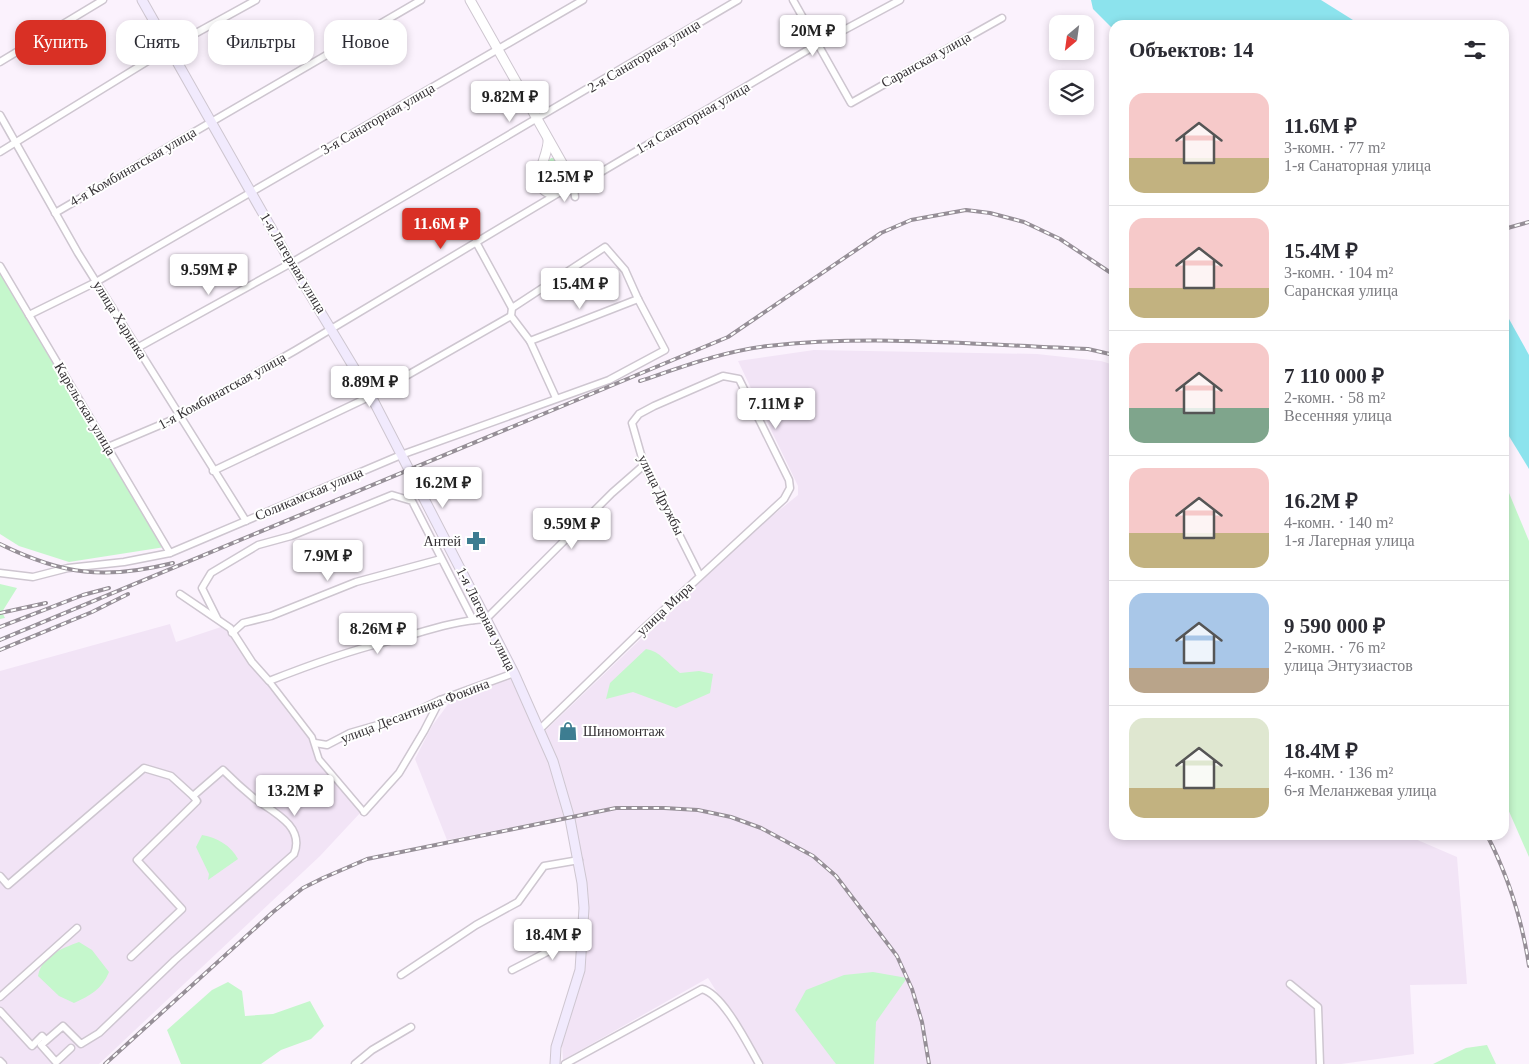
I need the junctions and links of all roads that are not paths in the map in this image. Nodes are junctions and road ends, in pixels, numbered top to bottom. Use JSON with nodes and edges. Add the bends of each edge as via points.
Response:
{"nodes":[{"id":1,"x":103,"y":0,"type":"edge"},
{"id":2,"x":142,"y":0,"type":"edge"},
{"id":3,"x":256,"y":0,"type":"edge"},
{"id":4,"x":421,"y":0,"type":"edge"},
{"id":5,"x":470,"y":0,"type":"edge"},
{"id":6,"x":583,"y":0,"type":"edge"},
{"id":7,"x":738,"y":0,"type":"edge"},
{"id":8,"x":793,"y":0,"type":"edge"},
{"id":9,"x":900,"y":0,"type":"edge"},
{"id":10,"x":1002,"y":18,"type":"dead end"},
{"id":11,"x":153,"y":20,"type":"edge"},
{"id":12,"x":198,"y":32,"type":"edge"},
{"id":13,"x":818,"y":44,"type":"junction"},
{"id":14,"x":498,"y":50,"type":"junction"},
{"id":15,"x":0,"y":62,"type":"edge"},
{"id":16,"x":142,"y":65,"type":"edge"},
{"id":17,"x":179,"y":65,"type":"edge"},
{"id":18,"x":0,"y":115,"type":"edge"},
{"id":19,"x":538,"y":119,"type":"junction"},
{"id":20,"x":211,"y":122,"type":"junction"},
{"id":21,"x":548,"y":139,"type":"junction"},
{"id":22,"x":17,"y":143,"type":"junction"},
{"id":23,"x":0,"y":152,"type":"edge"},
{"id":24,"x":567,"y":174,"type":"junction"},
{"id":25,"x":251,"y":192,"type":"junction"},
{"id":26,"x":562,"y":192,"type":"junction"},
{"id":27,"x":575,"y":192,"type":"junction"},
{"id":28,"x":55,"y":213,"type":"junction"},
{"id":29,"x":476,"y":242,"type":"junction"},
{"id":30,"x":292,"y":263,"type":"junction"},
{"id":31,"x":0,"y":266,"type":"edge"},
{"id":32,"x":96,"y":282,"type":"junction"},
{"id":33,"x":638,"y":299,"type":"junction"},
{"id":34,"x":512,"y":308,"type":"junction"},
{"id":35,"x":29,"y":314,"type":"junction"},
{"id":36,"x":511,"y":316,"type":"junction"},
{"id":37,"x":332,"y":328,"type":"junction"},
{"id":38,"x":530,"y":341,"type":"junction"},
{"id":39,"x":137,"y":348,"type":"junction"},
{"id":40,"x":371,"y":396,"type":"junction"},
{"id":41,"x":556,"y":398,"type":"junction"},
{"id":42,"x":179,"y":417,"type":"junction"},
{"id":43,"x":108,"y":447,"type":"junction"},
{"id":44,"x":401,"y":455,"type":"junction"},
{"id":45,"x":644,"y":464,"type":"junction"},
{"id":46,"x":213,"y":471,"type":"junction"},
{"id":47,"x":790,"y":488,"type":"joint"},
{"id":48,"x":246,"y":521,"type":"junction"},
{"id":49,"x":170,"y":553,"type":"junction"},
{"id":50,"x":441,"y":559,"type":"junction"},
{"id":51,"x":0,"y":573,"type":"edge"},
{"id":52,"x":700,"y":576,"type":"junction"},
{"id":53,"x":180,"y":594,"type":"dead end"},
{"id":54,"x":486,"y":619,"type":"junction"},
{"id":55,"x":218,"y":620,"type":"junction"},
{"id":56,"x":473,"y":620,"type":"junction"},
{"id":57,"x":232,"y":633,"type":"junction"},
{"id":58,"x":514,"y":673,"type":"junction"},
{"id":59,"x":269,"y":681,"type":"junction"},
{"id":60,"x":440,"y":700,"type":"junction"},
{"id":61,"x":539,"y":730,"type":"junction"},
{"id":62,"x":315,"y":743,"type":"junction"},
{"id":63,"x":193,"y":796,"type":"junction"},
{"id":64,"x":364,"y":812,"type":"joint"},
{"id":65,"x":579,"y":860,"type":"junction"},
{"id":66,"x":0,"y":876,"type":"edge"},
{"id":67,"x":77,"y":928,"type":"dead end"},
{"id":68,"x":584,"y":933,"type":"junction"},
{"id":69,"x":131,"y":957,"type":"dead end"},
{"id":70,"x":512,"y":970,"type":"dead end"},
{"id":71,"x":401,"y":975,"type":"dead end"},
{"id":72,"x":1290,"y":984,"type":"dead end"},
{"id":73,"x":0,"y":997,"type":"edge"},
{"id":74,"x":0,"y":1011,"type":"edge"},
{"id":75,"x":411,"y":1027,"type":"dead end"},
{"id":76,"x":46,"y":1040,"type":"junction"},
{"id":77,"x":71,"y":1048,"type":"dead end"},
{"id":78,"x":0,"y":1061,"type":"edge"},
{"id":79,"x":56,"y":1063,"type":"edge"},
{"id":80,"x":3,"y":1064,"type":"edge"},
{"id":81,"x":355,"y":1064,"type":"edge"},
{"id":82,"x":555,"y":1064,"type":"edge"},
{"id":83,"x":565,"y":1064,"type":"edge"},
{"id":84,"x":759,"y":1064,"type":"edge"},
{"id":85,"x":1320,"y":1064,"type":"edge"}],
"edges":[{"from":1,"to":15,"type":"street"},
{"from":2,"to":11,"type":"main road","name":"1-я Лагерная улица"},
{"from":3,"to":12,"type":"street"},
{"from":4,"to":20,"type":"street","name":"4-я Комбинатская улица"},
{"from":5,"to":14,"type":"street"},
{"from":6,"to":14,"type":"street","name":"3-я Санаторная улица"},
{"from":7,"to":19,"type":"street","name":"2-я Санаторная улица"},
{"from":8,"to":13,"type":"street"},
{"from":9,"to":13,"type":"street","name":"1-я Санаторная улица"},
{"from":10,"to":13,"type":"street","name":"Саранская улица","via":[[850,103]]},
{"from":13,"to":27,"type":"street","name":"1-я Санаторная улица"},
{"from":14,"to":19,"type":"street"},
{"from":14,"to":25,"type":"street","name":"3-я Санаторная улица"},
{"from":16,"to":22,"type":"street"},
{"from":17,"to":20,"type":"main road","name":"1-я Лагерная улица"},
{"from":18,"to":22,"type":"street","name":"улица Харинка"},
{"from":19,"to":21,"type":"street"},
{"from":19,"to":30,"type":"street","name":"2-я Санаторная улица"},
{"from":20,"to":25,"type":"main road","name":"1-я Лагерная улица"},
{"from":20,"to":28,"type":"street","name":"4-я Комбинатская улица"},
{"from":21,"to":24,"type":"street"},
{"from":21,"to":26,"type":"street","via":[[549,148],[542,163],[540,182],[548,193]]},
{"from":22,"to":23,"type":"street"},
{"from":22,"to":28,"type":"street","name":"улица Харинка"},
{"from":24,"to":26,"type":"street","via":[[568,184]]},
{"from":24,"to":27,"type":"street"},
{"from":25,"to":30,"type":"main road","name":"1-я Лагерная улица"},
{"from":25,"to":32,"type":"street","name":"3-я Санаторная улица"},
{"from":26,"to":27,"type":"street","name":"1-я Санаторная улица"},
{"from":26,"to":29,"type":"street","name":"1-я Санаторная улица"},
{"from":28,"to":32,"type":"street","name":"улица Харинка"},
{"from":29,"to":34,"type":"street"},
{"from":29,"to":37,"type":"street","name":"1-я Санаторная улица"},
{"from":30,"to":37,"type":"main road","name":"1-я Лагерная улица"},
{"from":30,"to":39,"type":"street","name":"2-я Санаторная улица"},
{"from":31,"to":35,"type":"street","name":"Карельская улица"},
{"from":32,"to":35,"type":"street","name":"3-я Санаторная улица"},
{"from":32,"to":39,"type":"street","name":"улица Харинка"},
{"from":33,"to":34,"type":"street","via":[[625,270],[605,247]]},
{"from":33,"to":38,"type":"street"},
{"from":33,"to":41,"type":"street","name":"Соликамская улица","via":[[665,350],[609,380]]},
{"from":34,"to":36,"type":"street"},
{"from":35,"to":43,"type":"street","name":"Карельская улица"},
{"from":36,"to":38,"type":"street"},
{"from":36,"to":40,"type":"street"},
{"from":37,"to":40,"type":"main road","name":"1-я Лагерная улица"},
{"from":37,"to":42,"type":"street","name":"1-я Комбинатская улица"},
{"from":38,"to":41,"type":"street"},
{"from":39,"to":42,"type":"street","name":"улица Харинка"},
{"from":40,"to":44,"type":"main road","name":"1-я Лагерная улица"},
{"from":40,"to":46,"type":"street"},
{"from":41,"to":44,"type":"street","name":"Соликамская улица"},
{"from":42,"to":43,"type":"street","name":"1-я Комбинатская улица"},
{"from":42,"to":46,"type":"street","name":"улица Харинка"},
{"from":43,"to":49,"type":"street","name":"Карельская улица"},
{"from":44,"to":48,"type":"street","name":"Соликамская улица"},
{"from":44,"to":54,"type":"main road","name":"1-я Лагерная улица"},
{"from":45,"to":47,"type":"street","name":"улица Дружбы","via":[[632,424],[639,414],[723,376],[739,379]]},
{"from":45,"to":52,"type":"street","name":"улица Дружбы"},
{"from":45,"to":54,"type":"street"},
{"from":46,"to":48,"type":"street","name":"улица Харинка"},
{"from":47,"to":52,"type":"street","name":"улица Мира","via":[[784,499]]},
{"from":48,"to":49,"type":"street","name":"Соликамская улица"},
{"from":49,"to":51,"type":"street","name":"Соликамская улица","via":[[68,568],[33,577]]},
{"from":50,"to":55,"type":"street","via":[[412,501],[392,495],[291,536],[258,545],[211,573],[202,588]]},
{"from":50,"to":56,"type":"street"},
{"from":50,"to":57,"type":"street","via":[[356,582],[271,616],[243,623]]},
{"from":52,"to":61,"type":"street","name":"улица Мира"},
{"from":53,"to":55,"type":"street"},
{"from":54,"to":56,"type":"street"},
{"from":54,"to":58,"type":"main road","name":"1-я Лагерная улица"},
{"from":55,"to":57,"type":"street"},
{"from":56,"to":59,"type":"street","via":[[373,645]]},
{"from":57,"to":59,"type":"street"},
{"from":58,"to":60,"type":"street","name":"улица Десантника Фокина"},
{"from":58,"to":61,"type":"main road","name":"1-я Лагерная улица"},
{"from":59,"to":62,"type":"street"},
{"from":60,"to":62,"type":"street","name":"улица Десантника Фокина","via":[[402,718],[350,733],[327,745]]},
{"from":60,"to":64,"type":"street","via":[[404,765]]},
{"from":61,"to":65,"type":"main road","name":"1-я Лагерная улица","via":[[562,790]]},
{"from":62,"to":64,"type":"street","via":[[319,759]]},
{"from":63,"to":66,"type":"street","via":[[171,776],[144,768],[8,886]]},
{"from":63,"to":69,"type":"street","via":[[197,801],[137,860],[182,909]]},
{"from":63,"to":76,"type":"street","via":[[223,770],[280,815],[296,835],[298,844],[294,854],[99,1033],[81,1044],[63,1026]]},
{"from":65,"to":68,"type":"main road","name":"1-я Лагерная улица"},
{"from":65,"to":71,"type":"street","via":[[544,866],[518,902],[476,925]]},
{"from":67,"to":73,"type":"street"},
{"from":68,"to":70,"type":"street"},
{"from":68,"to":82,"type":"main road","name":"1-я Лагерная улица","via":[[580,970],[556,1047]]},
{"from":72,"to":85,"type":"street","via":[[1318,1006]]},
{"from":74,"to":76,"type":"street","via":[[32,1046],[42,1036]]},
{"from":75,"to":81,"type":"street"},
{"from":76,"to":79,"type":"street","via":[[41,1045]]},
{"from":77,"to":79,"type":"street"},
{"from":78,"to":80,"type":"street"},
{"from":83,"to":84,"type":"street","via":[[702,989],[719,1000]]}]}
